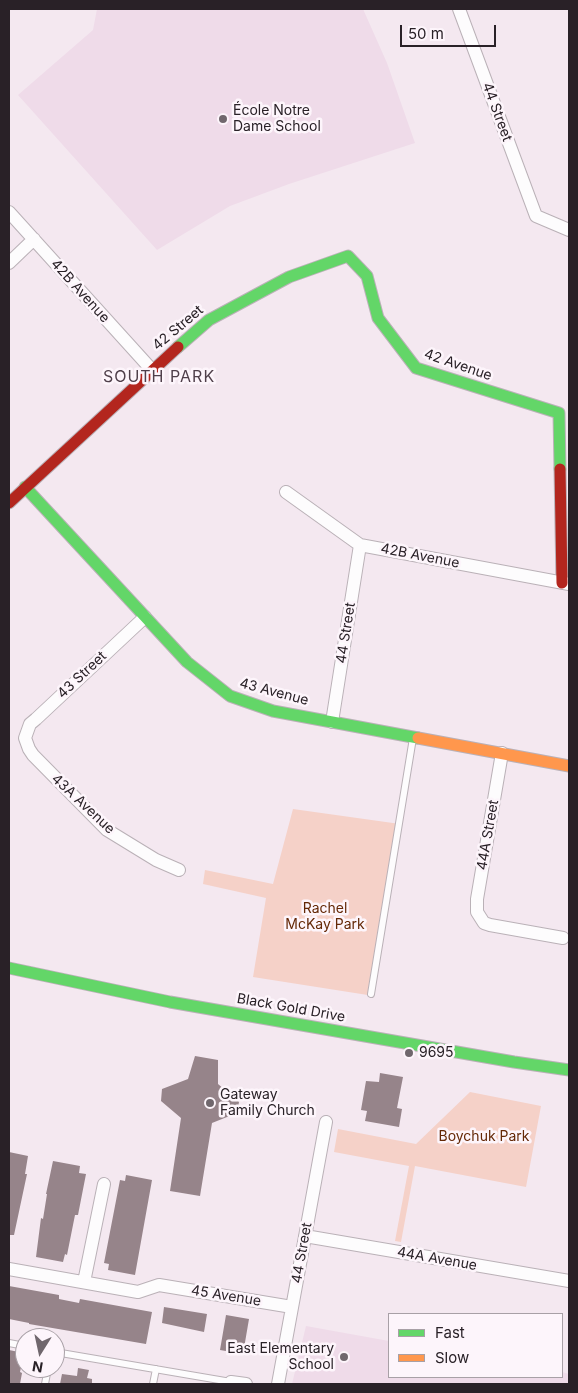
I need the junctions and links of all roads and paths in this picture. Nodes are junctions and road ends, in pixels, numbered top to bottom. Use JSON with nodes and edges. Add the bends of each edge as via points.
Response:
{"nodes":[{"id":1,"x":459,"y":9,"type":"edge"},
{"id":2,"x":9,"y":212,"type":"edge"},
{"id":3,"x":569,"y":230,"type":"edge"},
{"id":4,"x":34,"y":239,"type":"junction"},
{"id":5,"x":348,"y":256,"type":"joint"},
{"id":6,"x":9,"y":263,"type":"edge"},
{"id":7,"x":152,"y":370,"type":"junction"},
{"id":8,"x":25,"y":487,"type":"junction"},
{"id":9,"x":286,"y":492,"type":"dead end"},
{"id":10,"x":9,"y":503,"type":"edge"},
{"id":11,"x":360,"y":545,"type":"junction"},
{"id":12,"x":566,"y":583,"type":"edge"},
{"id":13,"x":145,"y":617,"type":"junction"},
{"id":14,"x":332,"y":722,"type":"junction"},
{"id":15,"x":413,"y":737,"type":"junction"},
{"id":16,"x":25,"y":738,"type":"joint"},
{"id":17,"x":502,"y":753,"type":"junction"},
{"id":18,"x":569,"y":766,"type":"edge"},
{"id":19,"x":179,"y":870,"type":"dead end"},
{"id":20,"x":563,"y":938,"type":"dead end"},
{"id":21,"x":9,"y":968,"type":"edge"},
{"id":22,"x":371,"y":994,"type":"dead end"},
{"id":23,"x":569,"y":1070,"type":"edge"},
{"id":24,"x":326,"y":1122,"type":"dead end"},
{"id":25,"x":104,"y":1184,"type":"dead end"},
{"id":26,"x":305,"y":1236,"type":"junction"},
{"id":27,"x":9,"y":1269,"type":"edge"},
{"id":28,"x":84,"y":1282,"type":"junction"},
{"id":29,"x":569,"y":1282,"type":"edge"},
{"id":30,"x":292,"y":1306,"type":"junction"},
{"id":31,"x":65,"y":1354,"type":"edge"},
{"id":32,"x":156,"y":1369,"type":"junction"},
{"id":33,"x":231,"y":1383,"type":"edge"},
{"id":34,"x":153,"y":1384,"type":"edge"},
{"id":35,"x":246,"y":1384,"type":"edge"},
{"id":36,"x":278,"y":1384,"type":"edge"}],
"edges":[{"from":1,"to":3,"type":"street","name":"44 Street","via":[[536,216]]},
{"from":2,"to":4,"type":"street","name":"42B Avenue"},
{"from":4,"to":6,"type":"street"},
{"from":4,"to":7,"type":"street","name":"42B Avenue"},
{"from":5,"to":7,"type":"street","name":"42 Street","via":[[289,276],[209,320]]},
{"from":5,"to":12,"type":"street","name":"42 Avenue","via":[[366,276],[378,318],[416,368],[559,414]]},
{"from":7,"to":8,"type":"street","name":"42 Street"},
{"from":8,"to":10,"type":"street","name":"42 Street"},
{"from":8,"to":13,"type":"street","name":"43 Avenue"},
{"from":9,"to":11,"type":"street","name":"42B Avenue"},
{"from":11,"to":12,"type":"street","name":"42B Avenue"},
{"from":11,"to":14,"type":"street","name":"44 Street"},
{"from":13,"to":14,"type":"street","name":"43 Avenue","via":[[199,673],[230,696],[273,711]]},
{"from":13,"to":16,"type":"street","name":"43 Street","via":[[30,724]]},
{"from":14,"to":15,"type":"street","name":"43 Avenue"},
{"from":15,"to":17,"type":"street","name":"43 Avenue"},
{"from":15,"to":22,"type":"lane"},
{"from":16,"to":19,"type":"street","name":"43A Avenue","via":[[33,755],[107,830]]},
{"from":17,"to":18,"type":"street","name":"43 Avenue"},
{"from":17,"to":20,"type":"street","name":"44A Street","via":[[477,899],[480,918],[490,925]]},
{"from":21,"to":23,"type":"street","name":"Black Gold Drive","via":[[170,1002]]},
{"from":24,"to":26,"type":"street","name":"44 Street"},
{"from":25,"to":28,"type":"street"},
{"from":26,"to":29,"type":"street","name":"44A Avenue"},
{"from":26,"to":30,"type":"street","name":"44 Street"},
{"from":27,"to":28,"type":"street"},
{"from":28,"to":30,"type":"street","name":"45 Avenue","via":[[138,1292],[159,1285]]},
{"from":30,"to":36,"type":"street","name":"44 Street"},
{"from":31,"to":32,"type":"lane"},
{"from":32,"to":33,"type":"lane"},
{"from":32,"to":34,"type":"lane"},
{"from":33,"to":35,"type":"street"}]}
